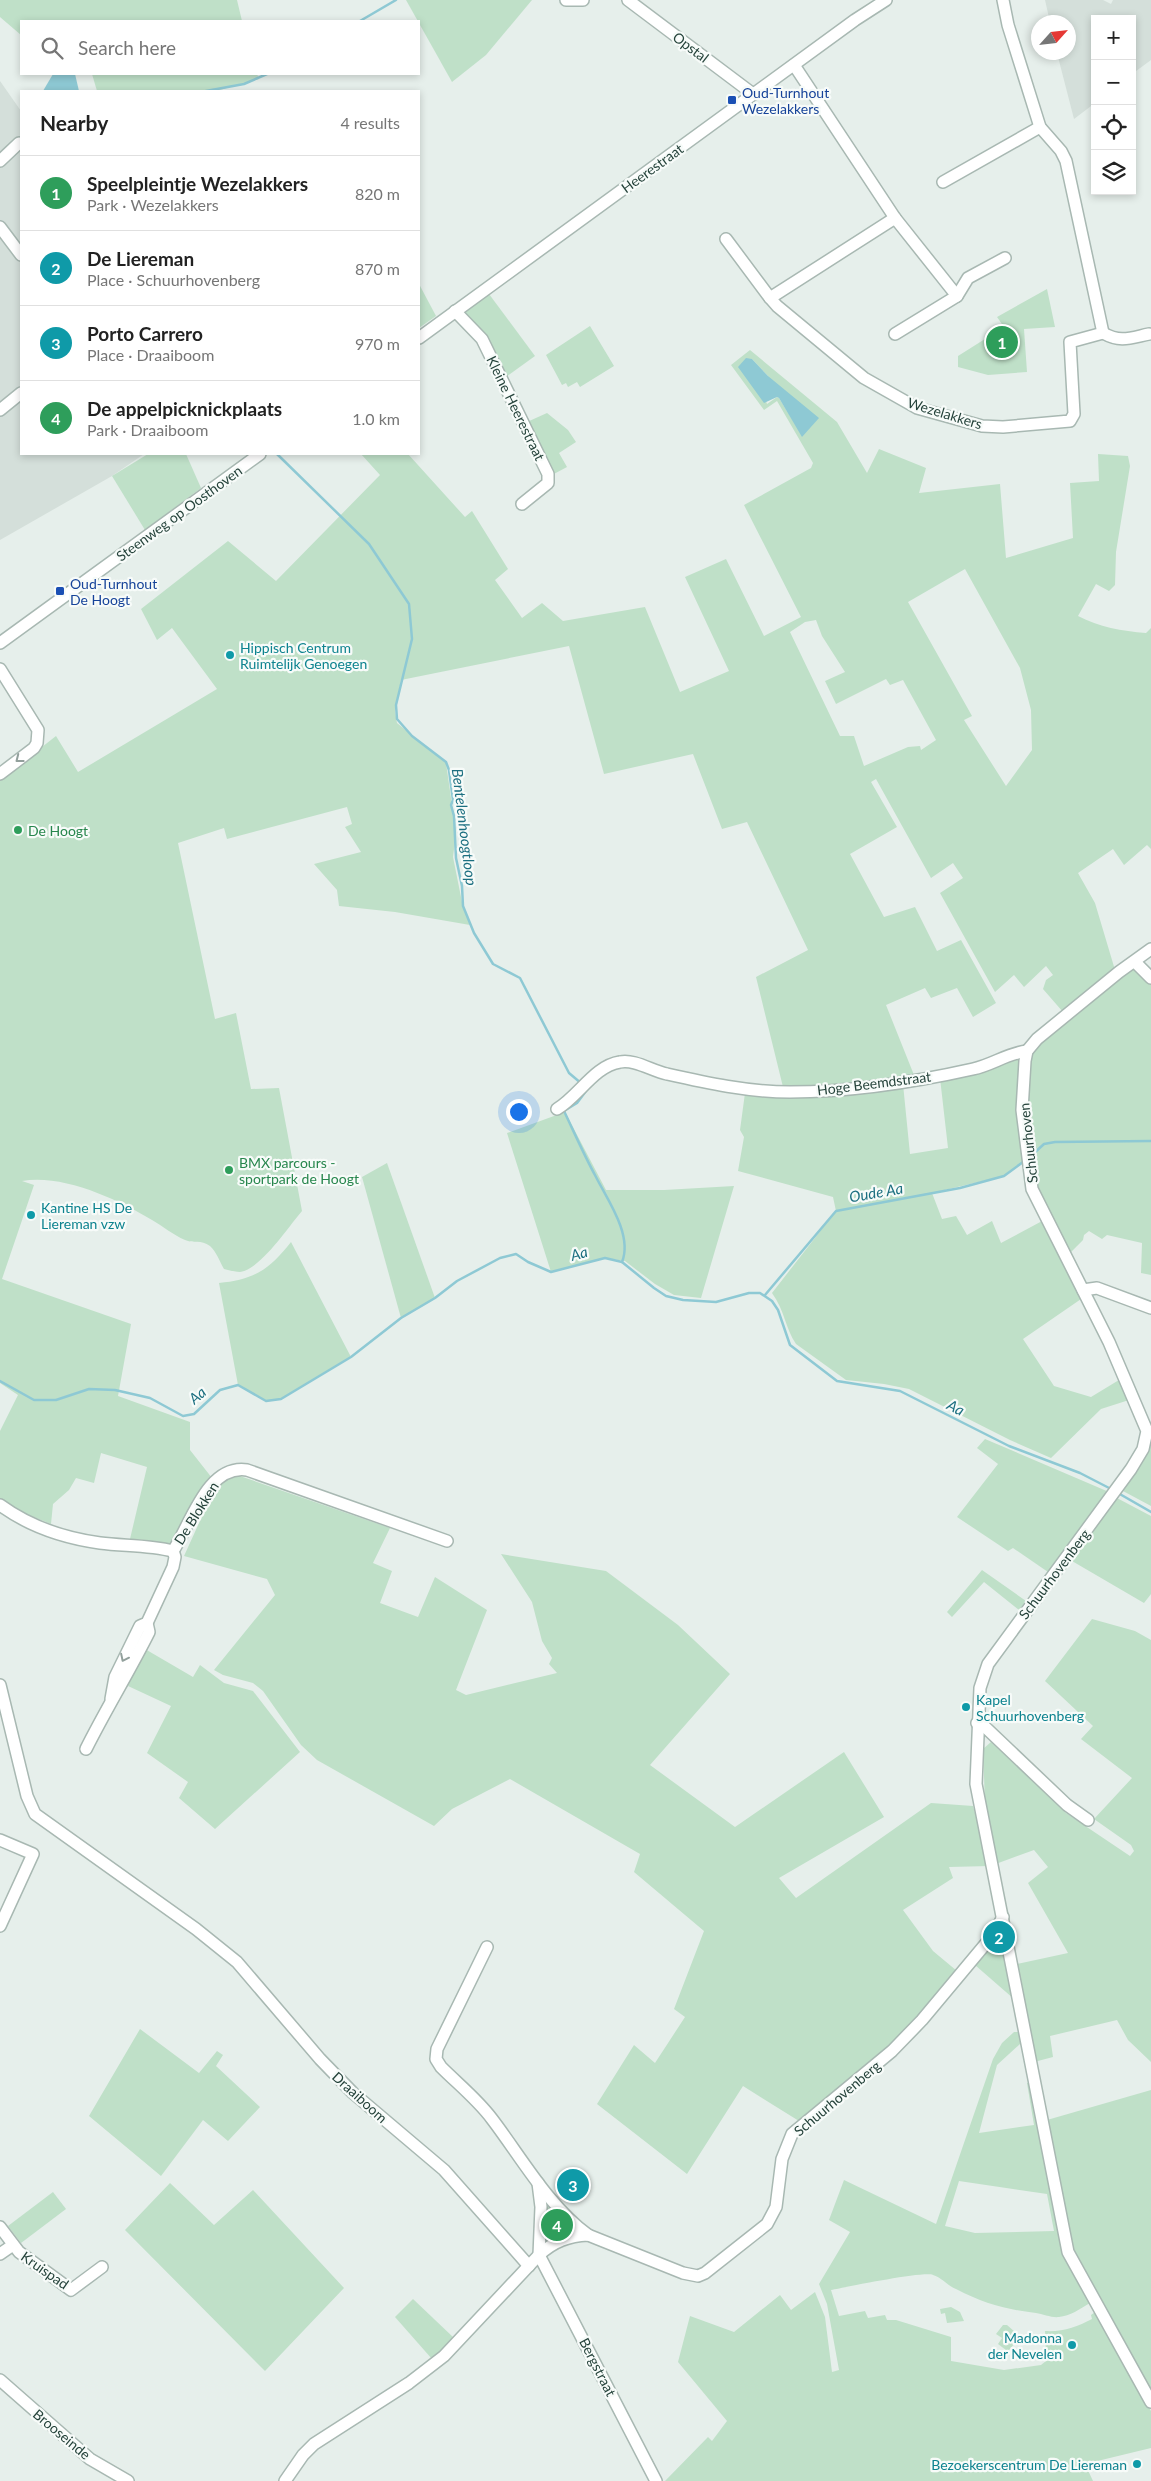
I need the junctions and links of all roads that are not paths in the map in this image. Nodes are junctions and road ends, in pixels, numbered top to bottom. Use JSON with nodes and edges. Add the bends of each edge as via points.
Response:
{"nodes":[{"id":1,"x":566,"y":0,"type":"edge"},
{"id":2,"x":583,"y":0,"type":"edge"},
{"id":3,"x":628,"y":0,"type":"edge"},
{"id":4,"x":886,"y":0,"type":"edge"},
{"id":5,"x":1003,"y":0,"type":"edge"},
{"id":6,"x":794,"y":65,"type":"junction"},
{"id":7,"x":753,"y":94,"type":"junction"},
{"id":8,"x":1040,"y":128,"type":"junction"},
{"id":9,"x":19,"y":143,"type":"dead end"},
{"id":10,"x":0,"y":161,"type":"edge"},
{"id":11,"x":943,"y":182,"type":"dead end"},
{"id":12,"x":895,"y":218,"type":"junction"},
{"id":13,"x":0,"y":227,"type":"edge"},
{"id":14,"x":726,"y":239,"type":"dead end"},
{"id":15,"x":20,"y":254,"type":"edge"},
{"id":16,"x":1005,"y":258,"type":"dead end"},
{"id":17,"x":957,"y":296,"type":"junction"},
{"id":18,"x":770,"y":298,"type":"junction"},
{"id":19,"x":455,"y":311,"type":"junction"},
{"id":20,"x":1104,"y":333,"type":"junction"},
{"id":21,"x":895,"y":334,"type":"dead end"},
{"id":22,"x":1148,"y":334,"type":"dead end"},
{"id":23,"x":420,"y":337,"type":"edge"},
{"id":24,"x":20,"y":394,"type":"edge"},
{"id":25,"x":0,"y":410,"type":"edge"},
{"id":26,"x":259,"y":455,"type":"edge"},
{"id":27,"x":522,"y":504,"type":"dead end"},
{"id":28,"x":0,"y":643,"type":"edge"},
{"id":29,"x":0,"y":669,"type":"edge"},
{"id":30,"x":0,"y":774,"type":"edge"},
{"id":31,"x":1151,"y":949,"type":"edge"},
{"id":32,"x":1135,"y":962,"type":"junction"},
{"id":33,"x":1151,"y":978,"type":"edge"},
{"id":34,"x":1027,"y":1051,"type":"junction"},
{"id":35,"x":557,"y":1109,"type":"dead end"},
{"id":36,"x":1082,"y":1290,"type":"junction"},
{"id":37,"x":1151,"y":1308,"type":"edge"},
{"id":38,"x":1149,"y":1430,"type":"edge"},
{"id":39,"x":0,"y":1506,"type":"edge"},
{"id":40,"x":447,"y":1541,"type":"dead end"},
{"id":41,"x":173,"y":1551,"type":"junction"},
{"id":42,"x":0,"y":1686,"type":"edge"},
{"id":43,"x":977,"y":1723,"type":"junction"},
{"id":44,"x":86,"y":1749,"type":"dead end"},
{"id":45,"x":1088,"y":1820,"type":"dead end"},
{"id":46,"x":0,"y":1840,"type":"edge"},
{"id":47,"x":1003,"y":1917,"type":"junction"},
{"id":48,"x":0,"y":1926,"type":"edge"},
{"id":49,"x":487,"y":1947,"type":"dead end"},
{"id":50,"x":538,"y":2181,"type":"junction"},
{"id":51,"x":0,"y":2227,"type":"edge"},
{"id":52,"x":588,"y":2235,"type":"junction"},
{"id":53,"x":13,"y":2245,"type":"junction"},
{"id":54,"x":0,"y":2254,"type":"edge"},
{"id":55,"x":539,"y":2254,"type":"junction"},
{"id":56,"x":529,"y":2266,"type":"junction"},
{"id":57,"x":102,"y":2267,"type":"dead end"},
{"id":58,"x":0,"y":2380,"type":"edge"},
{"id":59,"x":1151,"y":2402,"type":"edge"},
{"id":60,"x":128,"y":2481,"type":"edge"},
{"id":61,"x":285,"y":2481,"type":"edge"},
{"id":62,"x":656,"y":2481,"type":"edge"}],
"edges":[{"from":1,"to":2,"type":"street"},
{"from":3,"to":7,"type":"street","name":"Opstal"},
{"from":4,"to":6,"type":"street","name":"Heerestraat"},
{"from":5,"to":8,"type":"street"},
{"from":6,"to":7,"type":"street","name":"Heerestraat"},
{"from":6,"to":12,"type":"street"},
{"from":7,"to":19,"type":"street","name":"Heerestraat"},
{"from":8,"to":11,"type":"street"},
{"from":8,"to":20,"type":"street","via":[[1066,161]]},
{"from":9,"to":10,"type":"street"},
{"from":12,"to":17,"type":"street"},
{"from":12,"to":18,"type":"street"},
{"from":13,"to":15,"type":"street"},
{"from":14,"to":18,"type":"street","name":"Wezelakkers"},
{"from":16,"to":17,"type":"street","via":[[968,278]]},
{"from":17,"to":21,"type":"street"},
{"from":18,"to":20,"type":"street","name":"Wezelakkers","via":[[866,380],[917,408],[982,426],[1070,421],[1074,414],[1070,342]]},
{"from":19,"to":23,"type":"street","name":"Heerestraat"},
{"from":19,"to":27,"type":"street","name":"Kleine Heerestraat","via":[[482,339],[548,474],[548,482]]},
{"from":20,"to":22,"type":"street","name":"Wezelakkers","via":[[1123,340]]},
{"from":24,"to":25,"type":"street"},
{"from":26,"to":28,"type":"street","name":"Steenweg op Oosthoven"},
{"from":29,"to":30,"type":"street","one_way":true,"via":[[38,730],[37,743]]},
{"from":31,"to":32,"type":"street"},
{"from":32,"to":33,"type":"street"},
{"from":32,"to":34,"type":"street","via":[[1118,972],[1037,1039]]},
{"from":34,"to":35,"type":"street","name":"Hoge Beemdstraat","via":[[975,1069],[856,1088],[791,1092],[726,1086],[664,1074],[622,1061],[603,1069]]},
{"from":34,"to":36,"type":"street","name":"Schuurhoven","via":[[1022,1110],[1032,1189]]},
{"from":36,"to":37,"type":"street","via":[[1097,1288]]},
{"from":36,"to":38,"type":"street","name":"Schuurhoven"},
{"from":38,"to":43,"type":"street","name":"Schuurhovenberg","via":[[1143,1449],[1115,1491],[988,1664],[980,1688]]},
{"from":39,"to":41,"type":"street","name":"De Blokken","via":[[23,1522],[65,1536]]},
{"from":40,"to":41,"type":"street","name":"De Blokken","via":[[238,1468],[218,1477],[209,1487]]},
{"from":41,"to":44,"type":"street","via":[[173,1567],[147,1623],[140,1626],[115,1677],[111,1699]]},
{"from":42,"to":56,"type":"street","name":"Draaiboom","via":[[27,1796],[35,1814],[217,1944],[255,1981],[320,2059],[353,2093],[444,2170]]},
{"from":43,"to":45,"type":"street","via":[[1060,1799]]},
{"from":43,"to":47,"type":"street","name":"Schuurhovenberg","via":[[976,1784]]},
{"from":46,"to":48,"type":"street","via":[[33,1854]]},
{"from":47,"to":52,"type":"street","name":"Schuurhovenberg","via":[[993,1935],[892,2051],[792,2134],[782,2158],[773,2215],[767,2224],[705,2273],[698,2276],[683,2273]]},
{"from":47,"to":59,"type":"street","name":"Schuurhovenberg","via":[[1068,2252]]},
{"from":49,"to":50,"type":"street","via":[[437,2049],[436,2059],[491,2118]]},
{"from":50,"to":52,"type":"street","via":[[572,2222]]},
{"from":50,"to":55,"type":"street","via":[[541,2207]]},
{"from":51,"to":53,"type":"street","name":"Kruispad"},
{"from":52,"to":55,"type":"street","via":[[557,2242]]},
{"from":53,"to":54,"type":"street","name":"Kruispad"},
{"from":53,"to":57,"type":"street","name":"Kruispad","via":[[70,2290]]},
{"from":55,"to":56,"type":"street"},
{"from":55,"to":62,"type":"street","name":"Bergstraat"},
{"from":56,"to":61,"type":"street","via":[[444,2356],[409,2383],[314,2444]]},
{"from":58,"to":60,"type":"street","name":"Brooseinde","via":[[90,2459]]}]}
